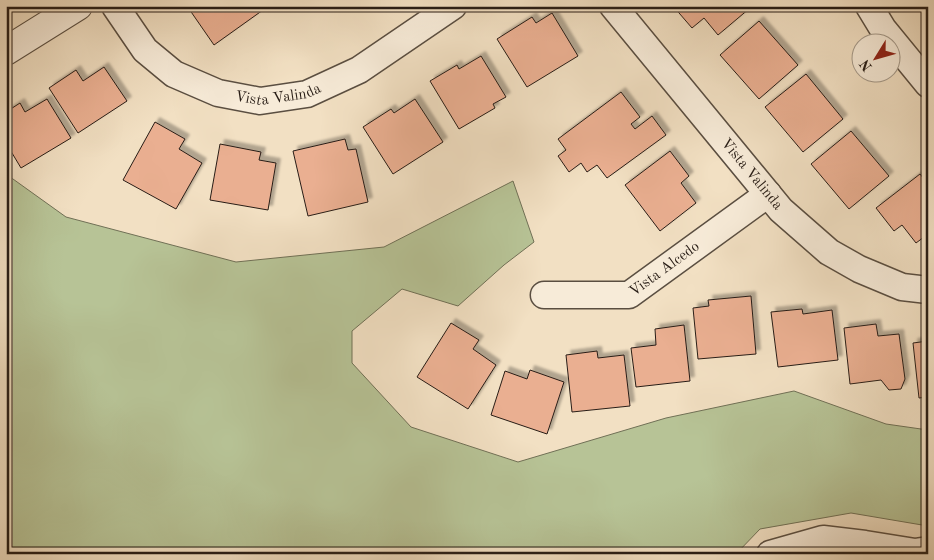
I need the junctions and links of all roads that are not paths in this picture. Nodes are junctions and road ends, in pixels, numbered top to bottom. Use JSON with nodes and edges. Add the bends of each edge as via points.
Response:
{"nodes":[{"id":1,"x":78,"y":6,"type":"edge"},
{"id":2,"x":115,"y":6,"type":"edge"},
{"id":3,"x":453,"y":6,"type":"edge"},
{"id":4,"x":613,"y":6,"type":"edge"},
{"id":5,"x":869,"y":6,"type":"edge"},
{"id":6,"x":6,"y":51,"type":"edge"},
{"id":7,"x":928,"y":84,"type":"edge"},
{"id":8,"x":768,"y":194,"type":"junction"},
{"id":9,"x":928,"y":290,"type":"edge"},
{"id":10,"x":544,"y":295,"type":"dead end"},
{"id":11,"x":928,"y":550,"type":"edge"},
{"id":12,"x":770,"y":554,"type":"edge"}],
"edges":[{"from":1,"to":6,"type":"street"},
{"from":2,"to":3,"type":"street","name":"Vista Valinda","via":[[145,50],[174,74],[218,93],[260,101],[306,94],[359,70]]},
{"from":4,"to":8,"type":"street","name":"Vista Valinda"},
{"from":5,"to":7,"type":"street","via":[[883,29]]},
{"from":8,"to":9,"type":"street","name":"Vista Valinda","via":[[781,210],[829,252],[858,269],[902,287]]},
{"from":8,"to":10,"type":"street","name":"Vista Alcedo","via":[[629,295]]},
{"from":11,"to":12,"type":"street","via":[[915,552],[823,539]]}]}
